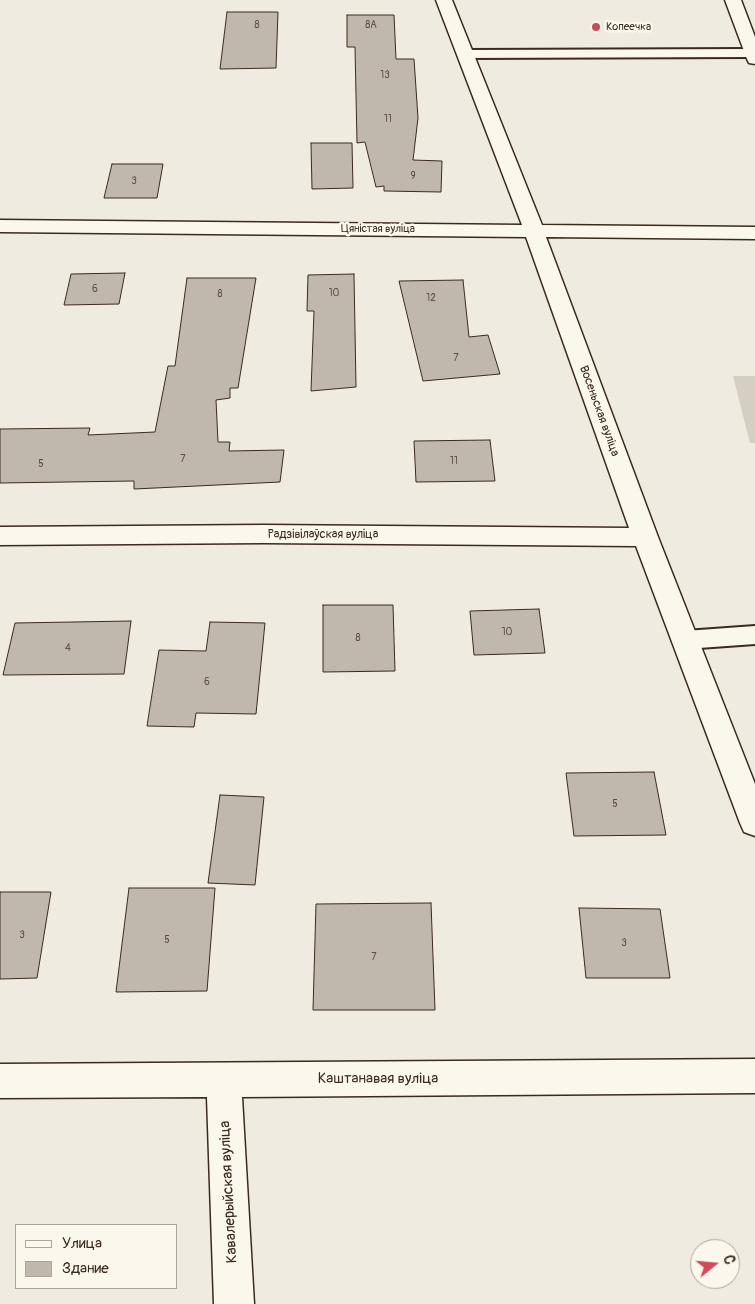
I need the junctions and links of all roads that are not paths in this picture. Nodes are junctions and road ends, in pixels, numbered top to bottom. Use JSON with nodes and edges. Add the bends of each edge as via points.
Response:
{"nodes":[{"id":1,"x":444,"y":0,"type":"edge"},
{"id":2,"x":733,"y":0,"type":"edge"},
{"id":3,"x":465,"y":54,"type":"junction"},
{"id":4,"x":754,"y":56,"type":"edge"},
{"id":5,"x":0,"y":226,"type":"edge"},
{"id":6,"x":534,"y":231,"type":"junction"},
{"id":7,"x":755,"y":233,"type":"edge"},
{"id":8,"x":0,"y":536,"type":"edge"},
{"id":9,"x":645,"y":538,"type":"junction"},
{"id":10,"x":755,"y":635,"type":"edge"},
{"id":11,"x":685,"y":640,"type":"junction"},
{"id":12,"x":755,"y":823,"type":"edge"},
{"id":13,"x":755,"y":1076,"type":"edge"},
{"id":14,"x":224,"y":1080,"type":"junction"},
{"id":15,"x":0,"y":1081,"type":"edge"},
{"id":16,"x":234,"y":1304,"type":"edge"}],
"edges":[{"from":1,"to":3,"type":"street","name":"Восеньская вуліца"},
{"from":2,"to":4,"type":"street"},
{"from":3,"to":4,"type":"lane"},
{"from":3,"to":6,"type":"street","name":"Восеньская вуліца"},
{"from":5,"to":6,"type":"street","name":"Цяністая вуліца"},
{"from":6,"to":7,"type":"street","name":"Цяністая вуліца"},
{"from":6,"to":9,"type":"street","name":"Восеньская вуліца"},
{"from":8,"to":9,"type":"street","name":"Радзівілаўская вуліца","via":[[263,534]]},
{"from":9,"to":11,"type":"street","name":"Восеньская вуліца"},
{"from":10,"to":11,"type":"lane"},
{"from":11,"to":12,"type":"street","name":"Восеньская вуліца"},
{"from":13,"to":14,"type":"street","name":"Каштанавая вуліца"},
{"from":14,"to":15,"type":"street","name":"Каштанавая вуліца"},
{"from":14,"to":16,"type":"street","name":"Кавалерыйская вуліца"}]}
